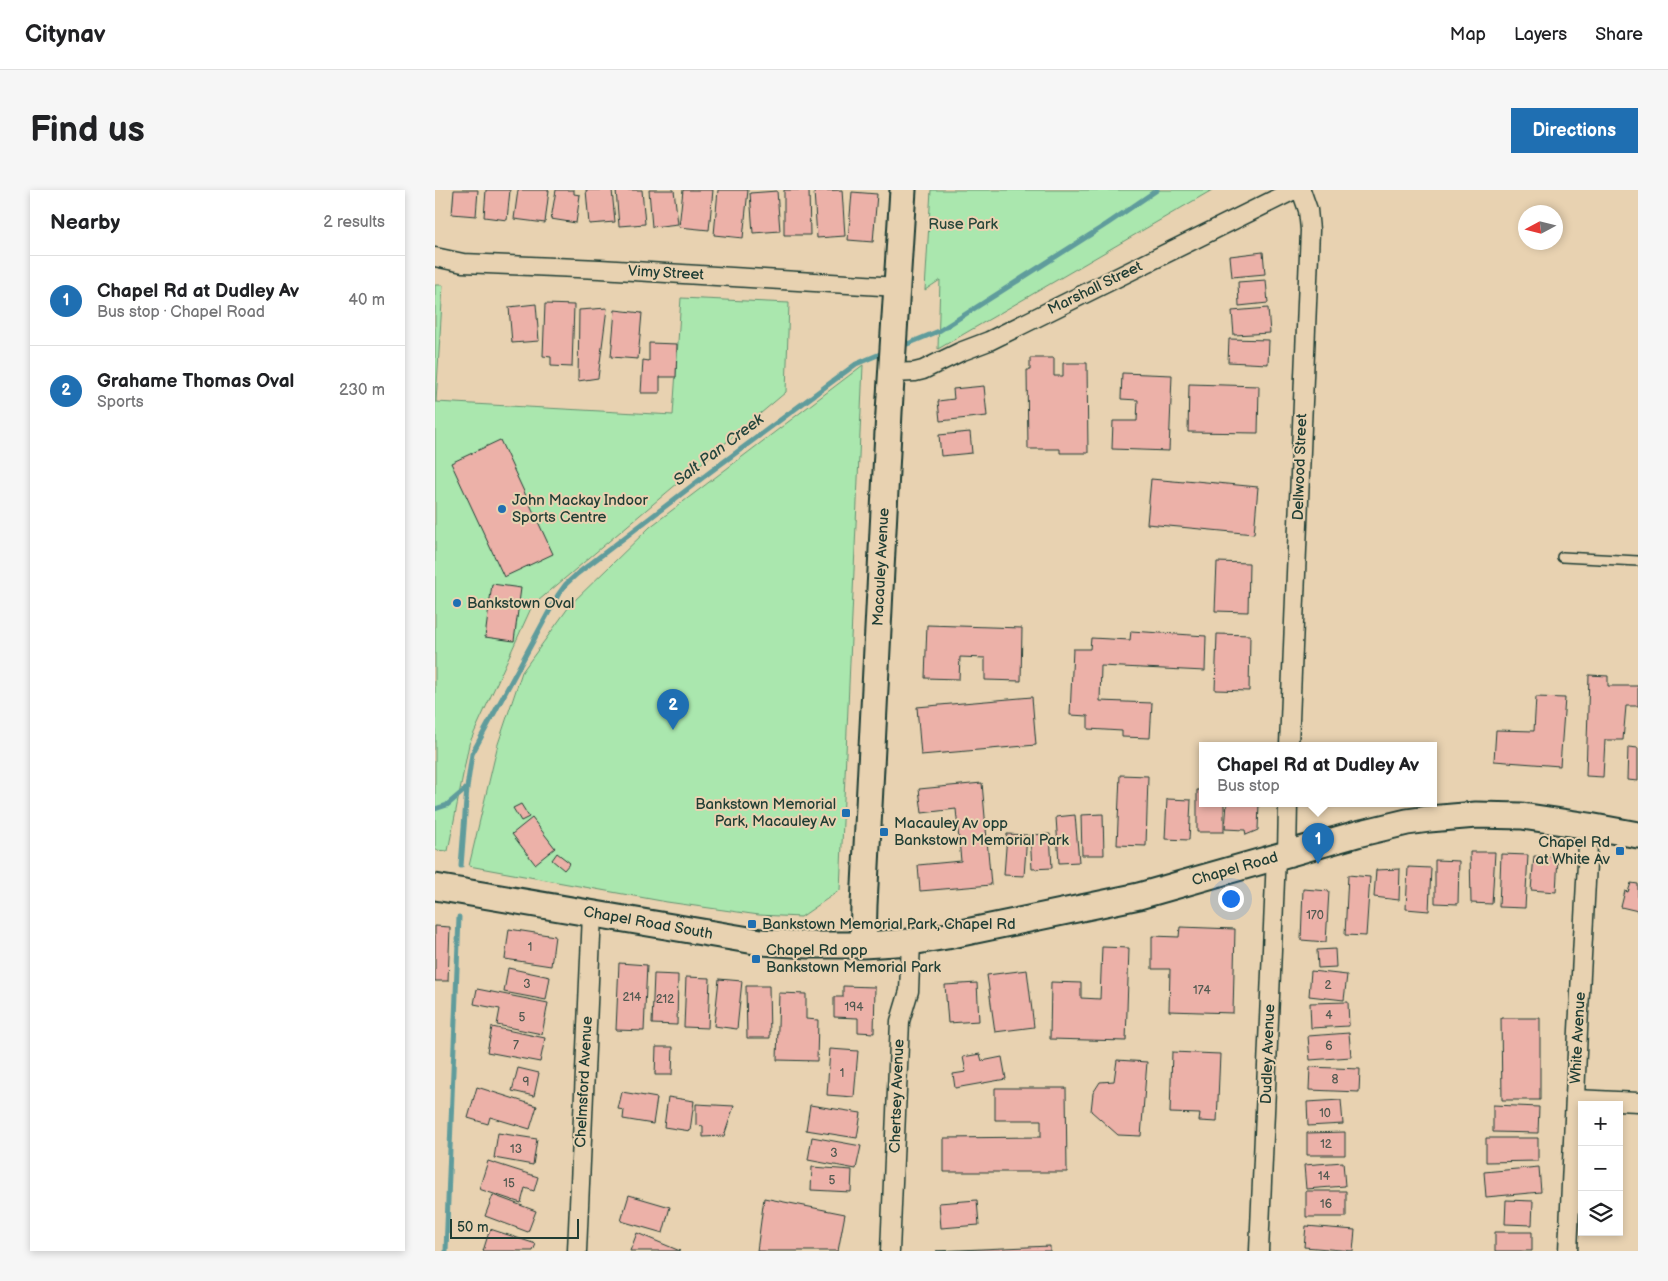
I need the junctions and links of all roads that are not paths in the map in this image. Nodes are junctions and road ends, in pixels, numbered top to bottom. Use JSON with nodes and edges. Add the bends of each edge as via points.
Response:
{"nodes":[{"id":1,"x":903,"y":190,"type":"edge"},
{"id":2,"x":1294,"y":190,"type":"edge"},
{"id":3,"x":1301,"y":190,"type":"edge"},
{"id":4,"x":435,"y":257,"type":"edge"},
{"id":5,"x":898,"y":286,"type":"junction"},
{"id":6,"x":892,"y":373,"type":"junction"},
{"id":7,"x":1562,"y":557,"type":"dead end"},
{"id":8,"x":1638,"y":561,"type":"edge"},
{"id":9,"x":1289,"y":742,"type":"edge"},
{"id":10,"x":1287,"y":807,"type":"edge"},
{"id":11,"x":1589,"y":826,"type":"junction"},
{"id":12,"x":1638,"y":835,"type":"edge"},
{"id":13,"x":1281,"y":856,"type":"junction"},
{"id":14,"x":435,"y":887,"type":"edge"},
{"id":15,"x":592,"y":914,"type":"junction"},
{"id":16,"x":911,"y":942,"type":"junction"},
{"id":17,"x":863,"y":944,"type":"junction"},
{"id":18,"x":1575,"y":1099,"type":"junction"},
{"id":19,"x":1638,"y":1102,"type":"edge"},
{"id":20,"x":577,"y":1251,"type":"edge"},
{"id":21,"x":890,"y":1251,"type":"edge"},
{"id":22,"x":1259,"y":1251,"type":"edge"},
{"id":23,"x":1568,"y":1251,"type":"edge"}],
"edges":[{"from":1,"to":5,"type":"main road","name":"Macauley Avenue"},
{"from":2,"to":6,"type":"street","name":"Marshall Street","via":[[989,341],[923,370]]},
{"from":3,"to":9,"type":"street","name":"Dellwood Street","via":[[1310,230]]},
{"from":4,"to":5,"type":"street","name":"Vimy Street","via":[[463,263]]},
{"from":5,"to":6,"type":"main road","name":"Macauley Avenue"},
{"from":6,"to":17,"type":"main road","name":"Macauley Avenue"},
{"from":7,"to":8,"type":"lane"},
{"from":10,"to":13,"type":"street"},
{"from":11,"to":12,"type":"main road","name":"Chapel Road"},
{"from":11,"to":13,"type":"main road","name":"Chapel Road","via":[[1522,816],[1453,816],[1382,828]]},
{"from":11,"to":18,"type":"street","name":"White Avenue"},
{"from":13,"to":16,"type":"main road","name":"Chapel Road","via":[[1116,901]]},
{"from":13,"to":22,"type":"street","name":"Dudley Avenue"},
{"from":14,"to":15,"type":"main road","name":"Chapel Road South"},
{"from":15,"to":17,"type":"main road","name":"Chapel Road South","via":[[779,944]]},
{"from":15,"to":20,"type":"street","name":"Chelmsford Avenue"},
{"from":16,"to":17,"type":"main road","name":"Chapel Road"},
{"from":16,"to":21,"type":"street","name":"Chertsey Avenue","via":[[909,991],[900,1021]]},
{"from":18,"to":19,"type":"street"},
{"from":18,"to":23,"type":"street","name":"White Avenue"}]}
